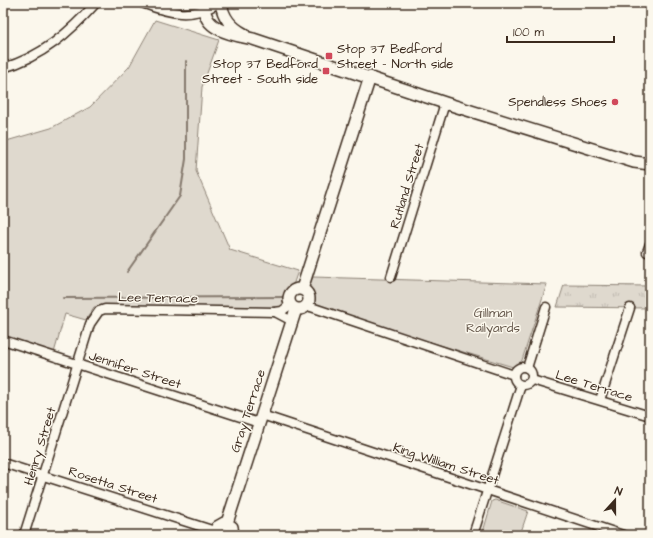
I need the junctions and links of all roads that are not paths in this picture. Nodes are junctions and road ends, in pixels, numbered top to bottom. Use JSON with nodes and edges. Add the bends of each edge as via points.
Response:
{"nodes":[{"id":1,"x":96,"y":3,"type":"edge"},
{"id":2,"x":142,"y":3,"type":"edge"},
{"id":3,"x":220,"y":3,"type":"edge"},
{"id":4,"x":204,"y":6,"type":"edge"},
{"id":5,"x":253,"y":39,"type":"junction"},
{"id":6,"x":3,"y":68,"type":"edge"},
{"id":7,"x":370,"y":78,"type":"junction"},
{"id":8,"x":445,"y":102,"type":"junction"},
{"id":9,"x":650,"y":164,"type":"edge"},
{"id":10,"x":650,"y":244,"type":"edge"},
{"id":11,"x":647,"y":252,"type":"dead end"},
{"id":12,"x":391,"y":277,"type":"dead end"},
{"id":13,"x":302,"y":289,"type":"junction"},
{"id":14,"x":293,"y":306,"type":"junction"},
{"id":15,"x":308,"y":306,"type":"junction"},
{"id":16,"x":546,"y":308,"type":"dead end"},
{"id":17,"x":630,"y":308,"type":"dead end"},
{"id":18,"x":275,"y":312,"type":"junction"},
{"id":19,"x":292,"y":321,"type":"junction"},
{"id":20,"x":3,"y":340,"type":"edge"},
{"id":21,"x":78,"y":364,"type":"junction"},
{"id":22,"x":527,"y":368,"type":"junction"},
{"id":23,"x":514,"y":375,"type":"junction"},
{"id":24,"x":532,"y":380,"type":"junction"},
{"id":25,"x":521,"y":385,"type":"junction"},
{"id":26,"x":600,"y":400,"type":"junction"},
{"id":27,"x":650,"y":416,"type":"edge"},
{"id":28,"x":260,"y":419,"type":"junction"},
{"id":29,"x":3,"y":463,"type":"edge"},
{"id":30,"x":44,"y":476,"type":"junction"},
{"id":31,"x":487,"y":491,"type":"junction"},
{"id":32,"x":227,"y":523,"type":"junction"},
{"id":33,"x":216,"y":533,"type":"edge"},
{"id":34,"x":235,"y":534,"type":"edge"},
{"id":35,"x":24,"y":535,"type":"edge"},
{"id":36,"x":473,"y":535,"type":"edge"},
{"id":37,"x":623,"y":535,"type":"edge"}],
"edges":[{"from":1,"to":6,"type":"street","via":[[76,26],[56,42],[26,59]]},
{"from":2,"to":4,"type":"street","via":[[176,13]]},
{"from":3,"to":4,"type":"street"},
{"from":3,"to":5,"type":"street","via":[[231,25]]},
{"from":4,"to":5,"type":"street","via":[[208,20],[215,28]]},
{"from":5,"to":7,"type":"street"},
{"from":7,"to":8,"type":"street"},
{"from":7,"to":13,"type":"street"},
{"from":8,"to":9,"type":"street","via":[[634,162]]},
{"from":8,"to":12,"type":"street","name":"Rutland Street"},
{"from":10,"to":11,"type":"street"},
{"from":13,"to":14,"type":"street","via":[[290,294]]},
{"from":13,"to":15,"type":"street","via":[[308,294]]},
{"from":14,"to":15,"type":"street","via":[[302,309]]},
{"from":14,"to":18,"type":"street","name":"Lee Terrace"},
{"from":14,"to":19,"type":"street","name":"Gray Terrace"},
{"from":15,"to":23,"type":"street"},
{"from":16,"to":22,"type":"street"},
{"from":17,"to":26,"type":"street"},
{"from":18,"to":19,"type":"street","name":"Lee Terrace"},
{"from":18,"to":21,"type":"street","name":"Lee Terrace","via":[[99,311],[90,324]]},
{"from":19,"to":28,"type":"street","name":"Gray Terrace"},
{"from":20,"to":21,"type":"street","name":"Jennifer Street"},
{"from":21,"to":28,"type":"street","name":"Jennifer Street"},
{"from":21,"to":30,"type":"street","name":"Henry Street"},
{"from":22,"to":23,"type":"street","via":[[519,369]]},
{"from":22,"to":24,"type":"street","via":[[532,374]]},
{"from":23,"to":25,"type":"street"},
{"from":24,"to":25,"type":"street"},
{"from":24,"to":26,"type":"street","name":"Lee Terrace"},
{"from":25,"to":31,"type":"street"},
{"from":26,"to":27,"type":"street","name":"Lee Terrace"},
{"from":28,"to":31,"type":"street","name":"King William Street"},
{"from":28,"to":32,"type":"street","name":"Gray Terrace"},
{"from":29,"to":30,"type":"street","name":"Rosetta Street"},
{"from":30,"to":33,"type":"street","name":"Rosetta Street"},
{"from":30,"to":35,"type":"street","name":"Henry Street"},
{"from":31,"to":36,"type":"street"},
{"from":31,"to":37,"type":"street","name":"King William Street"},
{"from":32,"to":33,"type":"street","via":[[219,525]]},
{"from":32,"to":34,"type":"street"}]}
